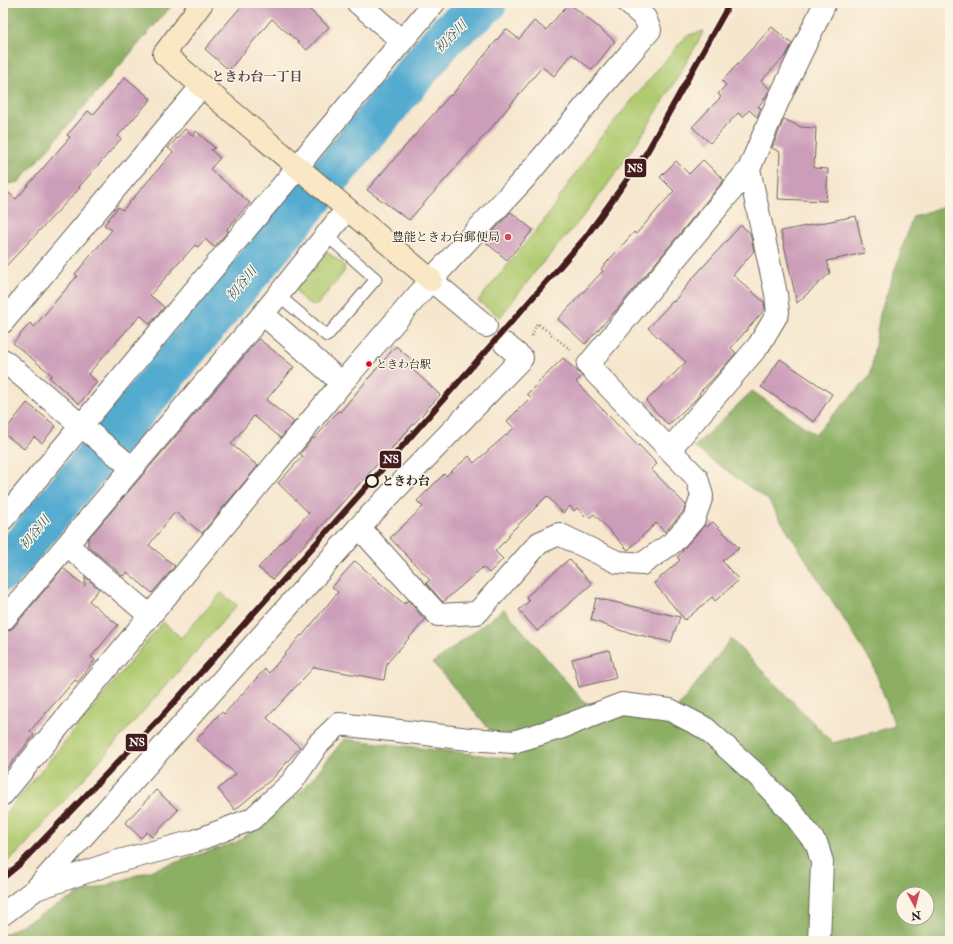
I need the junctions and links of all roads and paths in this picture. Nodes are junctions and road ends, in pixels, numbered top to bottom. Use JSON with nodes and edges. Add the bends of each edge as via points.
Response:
{"nodes":[{"id":1,"x":202,"y":3,"type":"edge"},
{"id":2,"x":358,"y":3,"type":"edge"},
{"id":3,"x":434,"y":3,"type":"edge"},
{"id":4,"x":628,"y":3,"type":"edge"},
{"id":5,"x":825,"y":3,"type":"edge"},
{"id":6,"x":402,"y":41,"type":"junction"},
{"id":7,"x":201,"y":87,"type":"junction"},
{"id":8,"x":298,"y":167,"type":"junction"},
{"id":9,"x":749,"y":169,"type":"junction"},
{"id":10,"x":347,"y":209,"type":"junction"},
{"id":11,"x":326,"y":235,"type":"junction"},
{"id":12,"x":431,"y":280,"type":"junction"},
{"id":13,"x":278,"y":294,"type":"junction"},
{"id":14,"x":263,"y":314,"type":"junction"},
{"id":15,"x":3,"y":322,"type":"edge"},
{"id":16,"x":486,"y":326,"type":"dead end"},
{"id":17,"x":505,"y":344,"type":"dead end"},
{"id":18,"x":522,"y":358,"type":"junction"},
{"id":19,"x":3,"y":360,"type":"edge"},
{"id":20,"x":588,"y":365,"type":"junction"},
{"id":21,"x":342,"y":383,"type":"junction"},
{"id":22,"x":82,"y":426,"type":"junction"},
{"id":23,"x":670,"y":449,"type":"junction"},
{"id":24,"x":131,"y":467,"type":"junction"},
{"id":25,"x":3,"y":519,"type":"edge"},
{"id":26,"x":359,"y":527,"type":"junction"},
{"id":27,"x":67,"y":545,"type":"junction"},
{"id":28,"x":150,"y":616,"type":"junction"},
{"id":29,"x":3,"y":620,"type":"edge"},
{"id":30,"x":3,"y":794,"type":"edge"},
{"id":31,"x":36,"y":889,"type":"junction"},
{"id":32,"x":3,"y":914,"type":"edge"},
{"id":33,"x":819,"y":941,"type":"edge"}],
"edges":[{"from":1,"to":7,"type":"street","via":[[164,54]]},
{"from":2,"to":6,"type":"street"},
{"from":3,"to":6,"type":"street"},
{"from":4,"to":12,"type":"street","via":[[645,18],[650,30],[525,178]]},
{"from":5,"to":9,"type":"street"},
{"from":6,"to":8,"type":"street"},
{"from":7,"to":8,"type":"street"},
{"from":7,"to":15,"type":"street"},
{"from":8,"to":10,"type":"street"},
{"from":8,"to":22,"type":"street"},
{"from":9,"to":20,"type":"street"},
{"from":9,"to":23,"type":"street","via":[[778,313],[759,345]]},
{"from":10,"to":11,"type":"street"},
{"from":10,"to":12,"type":"street"},
{"from":11,"to":13,"type":"street"},
{"from":11,"to":13,"type":"lane","via":[[376,279],[327,336]]},
{"from":12,"to":16,"type":"street"},
{"from":12,"to":21,"type":"street"},
{"from":13,"to":14,"type":"street"},
{"from":14,"to":21,"type":"street"},
{"from":14,"to":24,"type":"street"},
{"from":17,"to":18,"type":"street"},
{"from":18,"to":20,"type":"path","via":[[537,323]]},
{"from":18,"to":26,"type":"street"},
{"from":19,"to":22,"type":"street"},
{"from":20,"to":23,"type":"street"},
{"from":21,"to":28,"type":"street"},
{"from":22,"to":24,"type":"street"},
{"from":22,"to":25,"type":"street"},
{"from":23,"to":26,"type":"street","via":[[697,478],[702,496],[694,519],[672,543],[642,564],[617,562],[559,534],[539,543],[477,613],[438,615]]},
{"from":24,"to":27,"type":"street"},
{"from":26,"to":31,"type":"street"},
{"from":27,"to":28,"type":"street"},
{"from":27,"to":29,"type":"street"},
{"from":28,"to":30,"type":"street"},
{"from":31,"to":32,"type":"street"},
{"from":31,"to":33,"type":"street","via":[[114,862],[195,841],[252,819],[292,782],[318,744],[339,724],[513,742],[560,728],[622,704],[670,710],[705,728],[758,776],[795,816],[817,845],[822,862]]}]}
